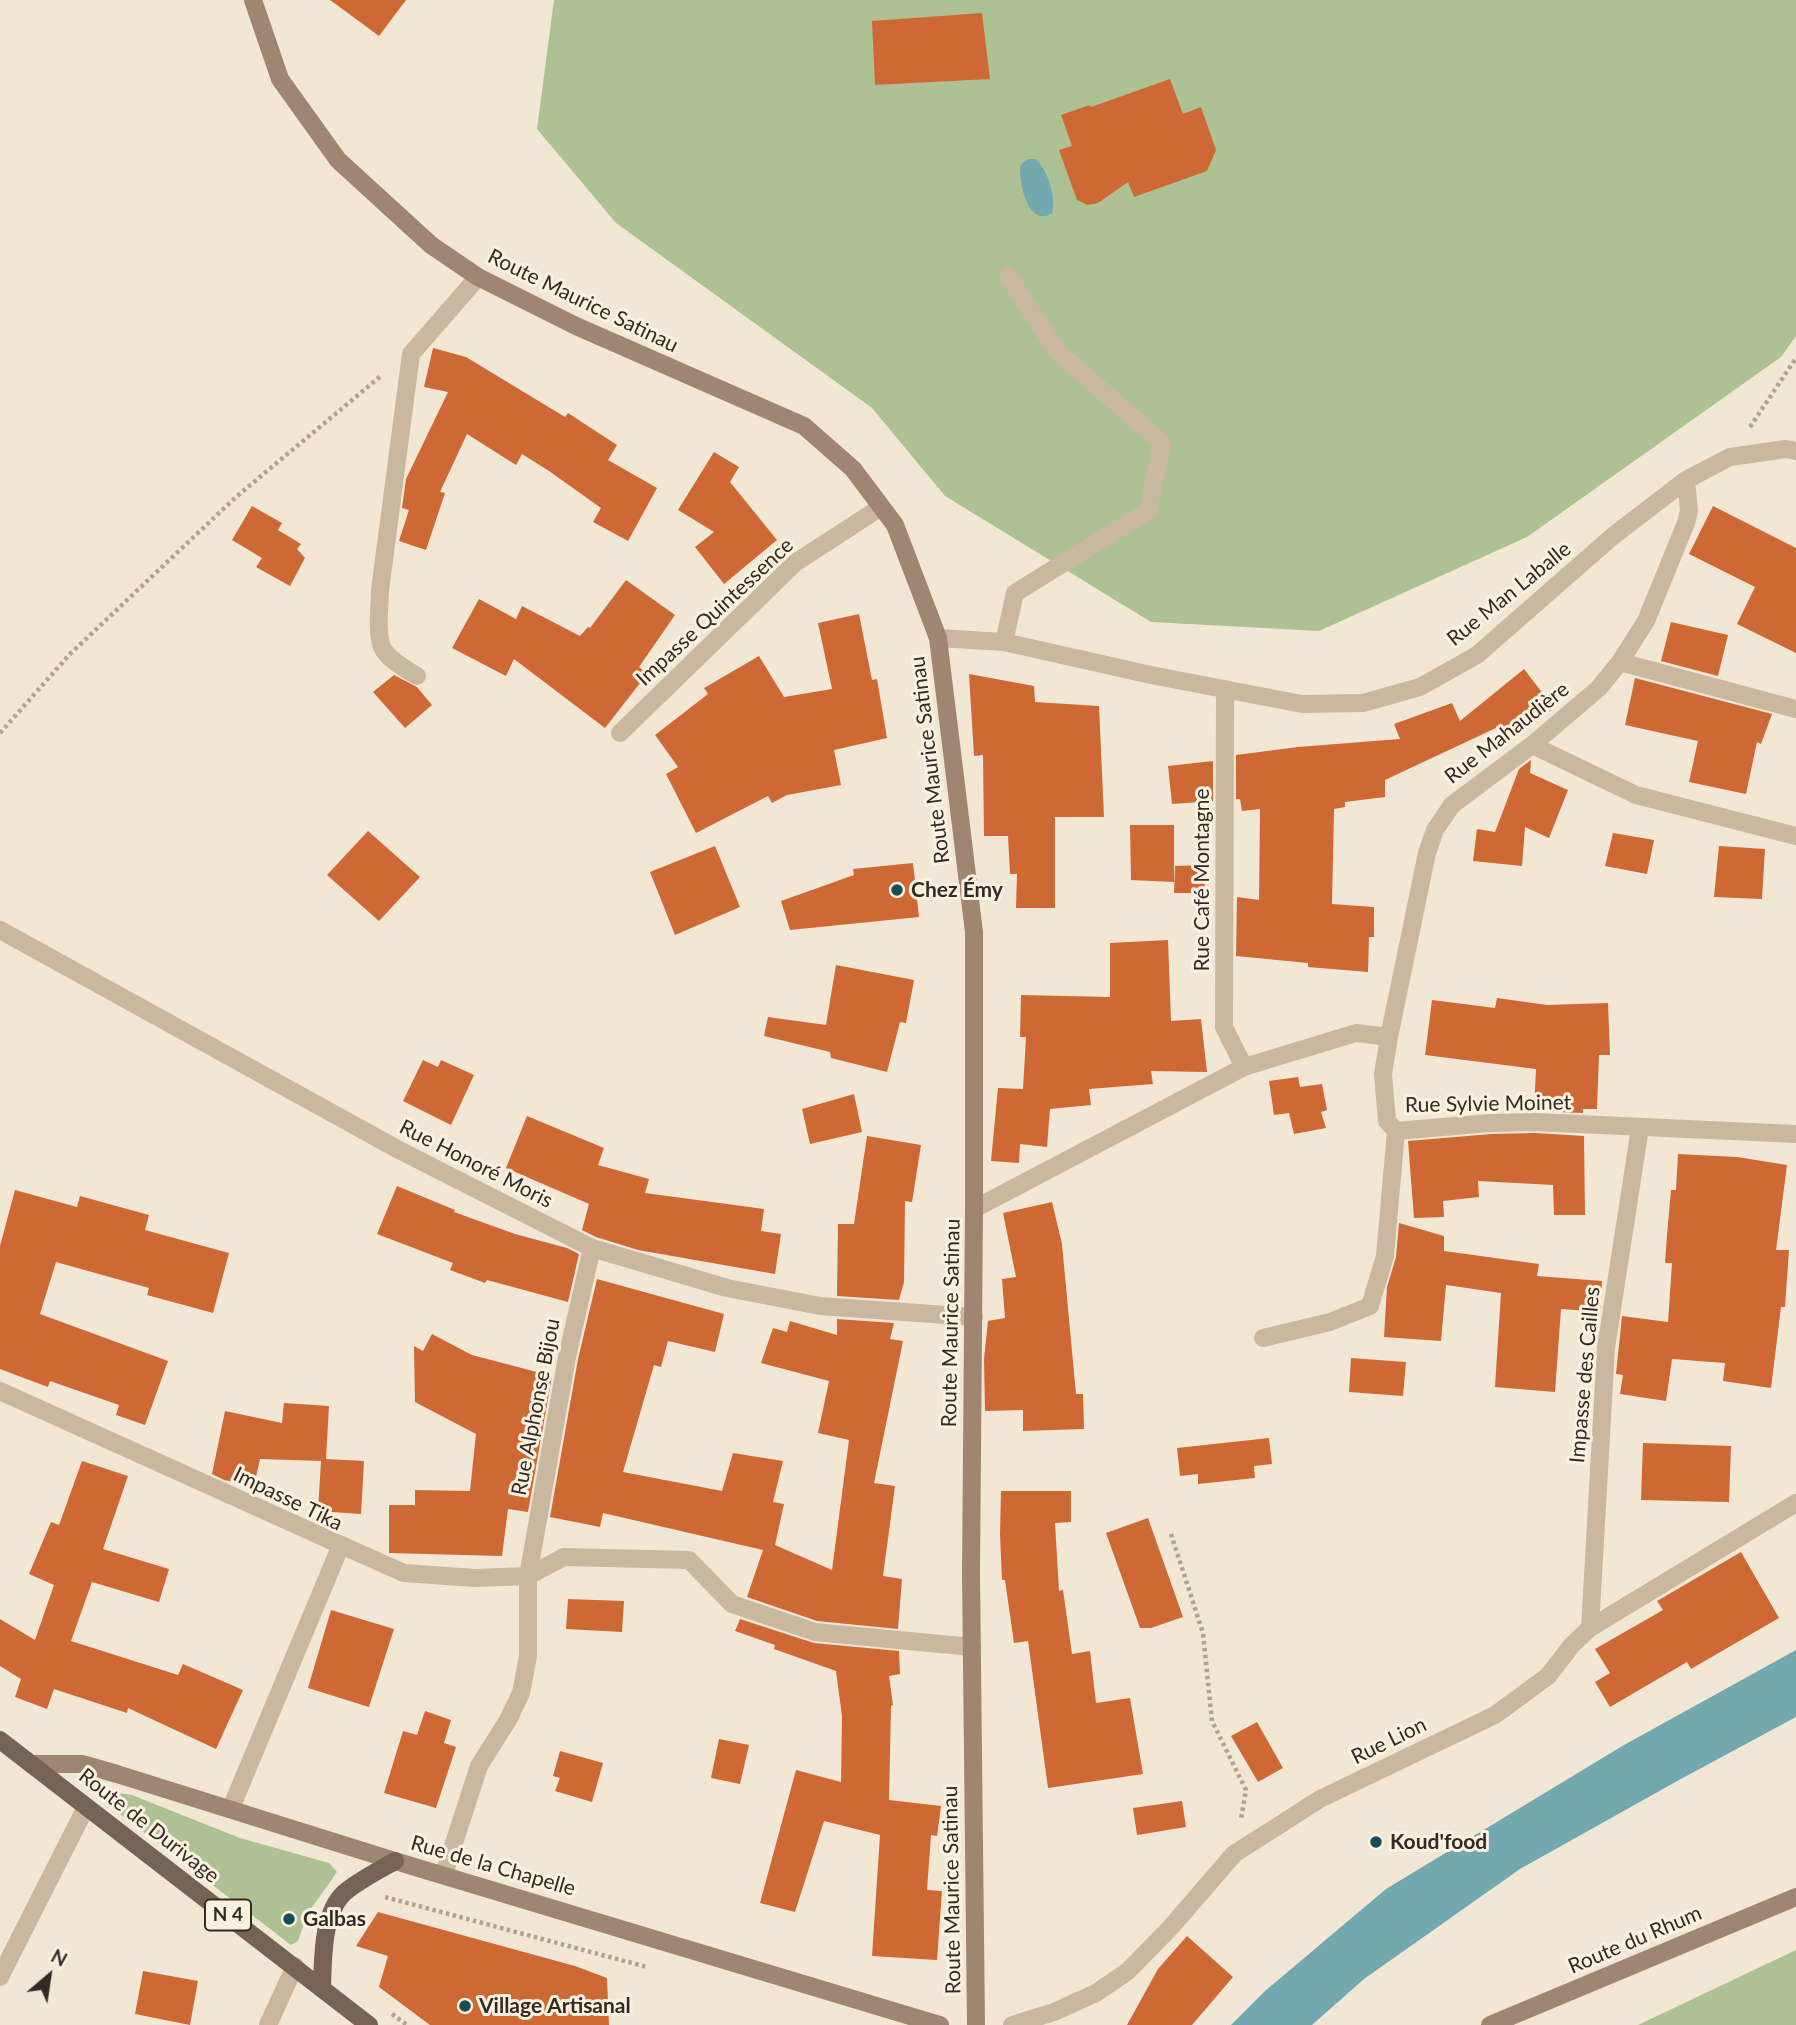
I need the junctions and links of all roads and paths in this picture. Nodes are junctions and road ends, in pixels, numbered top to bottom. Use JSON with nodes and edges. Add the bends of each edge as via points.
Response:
{"nodes":[{"id":1,"x":253,"y":0,"type":"edge"},
{"id":2,"x":1009,"y":276,"type":"dead end"},
{"id":3,"x":478,"y":277,"type":"junction"},
{"id":4,"x":411,"y":354,"type":"junction"},
{"id":5,"x":1796,"y":358,"type":"edge"},
{"id":6,"x":1796,"y":451,"type":"edge"},
{"id":7,"x":1730,"y":457,"type":"junction"},
{"id":8,"x":1686,"y":480,"type":"junction"},
{"id":9,"x":881,"y":507,"type":"junction"},
{"id":10,"x":938,"y":638,"type":"junction"},
{"id":11,"x":1003,"y":642,"type":"junction"},
{"id":12,"x":1620,"y":662,"type":"junction"},
{"id":13,"x":417,"y":676,"type":"dead end"},
{"id":14,"x":1225,"y":689,"type":"junction"},
{"id":15,"x":1796,"y":709,"type":"edge"},
{"id":16,"x":0,"y":733,"type":"edge"},
{"id":17,"x":620,"y":733,"type":"dead end"},
{"id":18,"x":1532,"y":745,"type":"junction"},
{"id":19,"x":1796,"y":836,"type":"edge"},
{"id":20,"x":0,"y":930,"type":"edge"},
{"id":21,"x":1389,"y":1037,"type":"junction"},
{"id":22,"x":1244,"y":1067,"type":"junction"},
{"id":23,"x":1640,"y":1128,"type":"junction"},
{"id":24,"x":1396,"y":1131,"type":"junction"},
{"id":25,"x":1796,"y":1134,"type":"edge"},
{"id":26,"x":974,"y":1209,"type":"junction"},
{"id":27,"x":592,"y":1248,"type":"junction"},
{"id":28,"x":974,"y":1317,"type":"junction"},
{"id":29,"x":1263,"y":1338,"type":"dead end"},
{"id":30,"x":0,"y":1391,"type":"edge"},
{"id":31,"x":1796,"y":1503,"type":"edge"},
{"id":32,"x":1171,"y":1534,"type":"dead end"},
{"id":33,"x":341,"y":1545,"type":"junction"},
{"id":34,"x":528,"y":1576,"type":"junction"},
{"id":35,"x":1590,"y":1628,"type":"junction"},
{"id":36,"x":972,"y":1647,"type":"junction"},
{"id":37,"x":0,"y":1740,"type":"edge"},
{"id":38,"x":31,"y":1764,"type":"junction"},
{"id":39,"x":86,"y":1807,"type":"junction"},
{"id":40,"x":231,"y":1808,"type":"junction"},
{"id":41,"x":1234,"y":1854,"type":"junction"},
{"id":42,"x":395,"y":1861,"type":"junction"},
{"id":43,"x":443,"y":1874,"type":"junction"},
{"id":44,"x":378,"y":1896,"type":"dead end"},
{"id":45,"x":1796,"y":1897,"type":"edge"},
{"id":46,"x":295,"y":1966,"type":"junction"},
{"id":47,"x":648,"y":1968,"type":"dead end"},
{"id":48,"x":0,"y":1977,"type":"edge"},
{"id":49,"x":322,"y":1987,"type":"junction"},
{"id":50,"x":386,"y":2010,"type":"dead end"},
{"id":51,"x":268,"y":2025,"type":"edge"},
{"id":52,"x":369,"y":2025,"type":"edge"},
{"id":53,"x":407,"y":2025,"type":"edge"},
{"id":54,"x":940,"y":2025,"type":"edge"},
{"id":55,"x":976,"y":2025,"type":"edge"},
{"id":56,"x":1012,"y":2025,"type":"edge"},
{"id":57,"x":1492,"y":2025,"type":"edge"}],
"edges":[{"from":1,"to":3,"type":"main road","name":"Route Maurice Satinau","via":[[280,79],[338,160],[430,245]]},
{"from":2,"to":11,"type":"street","via":[[1057,351],[1162,443],[1148,511],[1015,593]]},
{"from":3,"to":4,"type":"street"},
{"from":3,"to":9,"type":"main road","name":"Route Maurice Satinau","via":[[576,326],[804,426],[853,469]]},
{"from":4,"to":13,"type":"street","via":[[380,590],[380,627],[382,648]]},
{"from":4,"to":16,"type":"path","via":[[236,496],[70,654]]},
{"from":5,"to":7,"type":"path"},
{"from":6,"to":7,"type":"street","name":"Rue Man Laballe"},
{"from":7,"to":8,"type":"street","name":"Rue Man Laballe"},
{"from":8,"to":12,"type":"street","name":"Rue Mahaudière","via":[[1686,523],[1646,621]]},
{"from":8,"to":14,"type":"street","name":"Rue Man Laballe","via":[[1613,536],[1477,655],[1420,687],[1363,703],[1303,704]]},
{"from":9,"to":10,"type":"main road","name":"Route Maurice Satinau","via":[[895,526]]},
{"from":9,"to":17,"type":"street","name":"Impasse Quintessence","via":[[795,563]]},
{"from":10,"to":11,"type":"street","name":"Rue Man Laballe"},
{"from":10,"to":26,"type":"main road","name":"Route Maurice Satinau","via":[[974,932]]},
{"from":11,"to":14,"type":"street","name":"Rue Man Laballe"},
{"from":12,"to":15,"type":"street"},
{"from":12,"to":18,"type":"street","name":"Rue Mahaudière","via":[[1599,688]]},
{"from":14,"to":22,"type":"street","name":"Rue Café Montagne","via":[[1224,1027]]},
{"from":18,"to":19,"type":"street","via":[[1636,795]]},
{"from":18,"to":21,"type":"street","name":"Rue Mahaudière","via":[[1452,805],[1435,830]]},
{"from":20,"to":27,"type":"street","name":"Rue Honoré Moris","via":[[399,1150]]},
{"from":21,"to":22,"type":"street","via":[[1356,1033]]},
{"from":21,"to":24,"type":"street","name":"Rue Sylvie Moinet","via":[[1383,1074],[1387,1121]]},
{"from":22,"to":26,"type":"street"},
{"from":23,"to":24,"type":"street","name":"Rue Sylvie Moinet","via":[[1535,1122]]},
{"from":23,"to":25,"type":"street","name":"Rue Sylvie Moinet"},
{"from":23,"to":35,"type":"street","name":"Impasse des Cailles","via":[[1606,1348]]},
{"from":24,"to":29,"type":"street","via":[[1385,1256],[1370,1306],[1330,1322]]},
{"from":26,"to":28,"type":"main road","name":"Route Maurice Satinau"},
{"from":27,"to":28,"type":"street","name":"Rue Honoré Moris","via":[[727,1288],[820,1306]]},
{"from":27,"to":34,"type":"street","name":"Rue Alphonse Bijou","via":[[567,1357]]},
{"from":28,"to":36,"type":"main road","name":"Route Maurice Satinau"},
{"from":30,"to":33,"type":"street","name":"Impasse Tika"},
{"from":31,"to":35,"type":"street","name":"Rue Lion"},
{"from":32,"to":41,"type":"path","via":[[1203,1633],[1212,1721],[1246,1790]]},
{"from":33,"to":34,"type":"street","via":[[404,1573]]},
{"from":33,"to":40,"type":"street","name":"Impasse Tika"},
{"from":34,"to":36,"type":"street","via":[[564,1557],[689,1560],[732,1604],[815,1632]]},
{"from":34,"to":43,"type":"street","name":"Rue Alphonse Bijou","via":[[528,1656],[521,1693],[479,1766]]},
{"from":35,"to":41,"type":"street","name":"Rue Lion","via":[[1548,1675],[1495,1715],[1321,1799]]},
{"from":36,"to":55,"type":"main road","name":"Route Maurice Satinau"},
{"from":37,"to":38,"type":"main road","name":"Route de Durivage","number":"N 4"},
{"from":38,"to":39,"type":"main road","name":"Route de Durivage","number":"N 4"},
{"from":38,"to":40,"type":"main road","name":"Rue de la Chapelle","via":[[82,1764]]},
{"from":39,"to":46,"type":"main road","name":"Route de Durivage","number":"N 4"},
{"from":39,"to":48,"type":"street"},
{"from":40,"to":42,"type":"main road","name":"Rue de la Chapelle"},
{"from":41,"to":56,"type":"street","name":"Rue Lion","via":[[1128,1971],[1096,1993]]},
{"from":42,"to":43,"type":"main road","name":"Rue de la Chapelle"},
{"from":42,"to":49,"type":"main road","via":[[358,1882],[335,1908],[324,1944]]},
{"from":43,"to":54,"type":"main road","name":"Rue de la Chapelle"},
{"from":44,"to":47,"type":"path"},
{"from":45,"to":57,"type":"main road","name":"Route du Rhum"},
{"from":46,"to":49,"type":"main road","name":"Route de Durivage","number":"N 4"},
{"from":46,"to":51,"type":"street"},
{"from":49,"to":52,"type":"main road","name":"Route de Durivage","number":"N 4"},
{"from":50,"to":53,"type":"path"}]}
